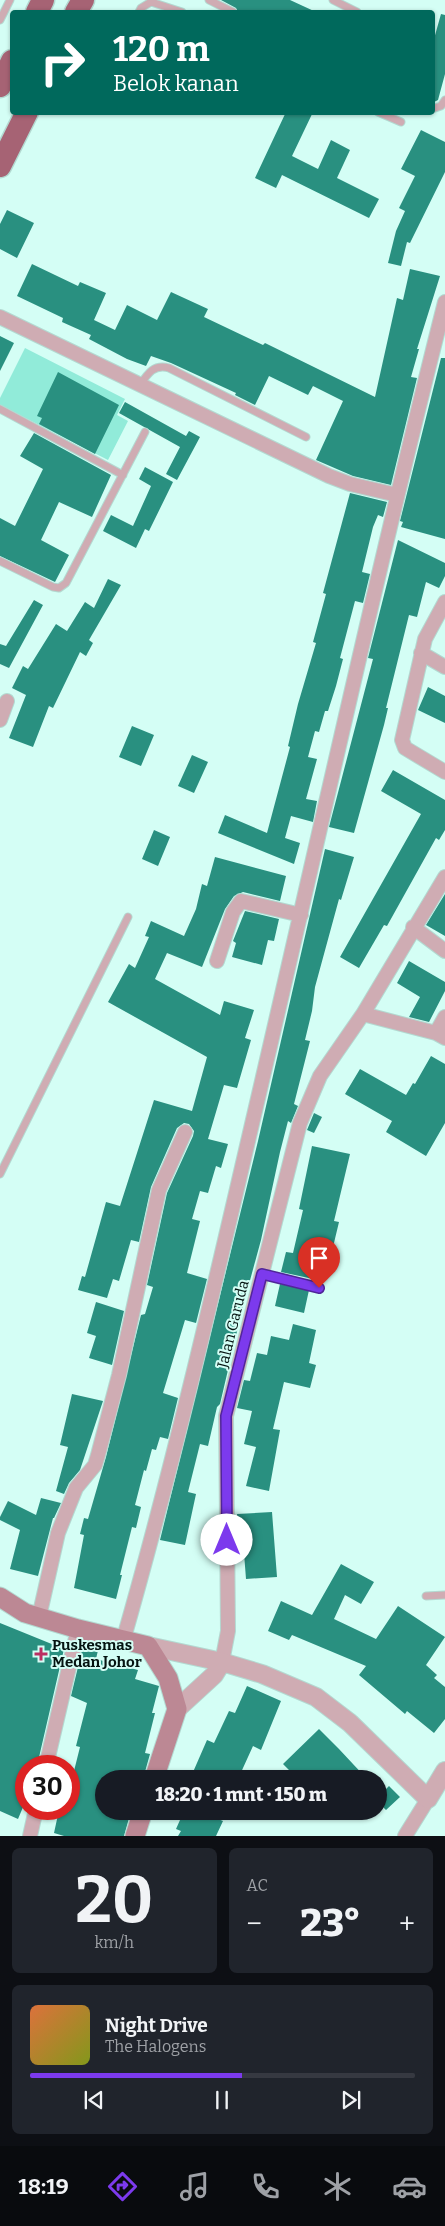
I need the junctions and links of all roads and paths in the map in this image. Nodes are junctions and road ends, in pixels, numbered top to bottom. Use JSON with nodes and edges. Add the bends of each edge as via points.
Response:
{"nodes":[{"id":1,"x":10,"y":0,"type":"edge"},
{"id":2,"x":209,"y":0,"type":"edge"},
{"id":3,"x":333,"y":0,"type":"edge"},
{"id":4,"x":140,"y":10,"type":"edge"},
{"id":5,"x":176,"y":10,"type":"edge"},
{"id":6,"x":230,"y":10,"type":"edge"},
{"id":7,"x":353,"y":10,"type":"edge"},
{"id":8,"x":0,"y":20,"type":"edge"},
{"id":9,"x":10,"y":65,"type":"edge"},
{"id":10,"x":0,"y":86,"type":"edge"},
{"id":11,"x":445,"y":100,"type":"edge"},
{"id":12,"x":435,"y":109,"type":"edge"},
{"id":13,"x":26,"y":115,"type":"edge"},
{"id":14,"x":385,"y":115,"type":"edge"},
{"id":15,"x":401,"y":122,"type":"dead end"},
{"id":16,"x":0,"y":166,"type":"edge"},
{"id":17,"x":445,"y":302,"type":"edge"},
{"id":18,"x":0,"y":317,"type":"edge"},
{"id":19,"x":442,"y":329,"type":"edge"},
{"id":20,"x":140,"y":385,"type":"junction"},
{"id":21,"x":1,"y":413,"type":"edge"},
{"id":22,"x":145,"y":432,"type":"dead end"},
{"id":23,"x":306,"y":437,"type":"dead end"},
{"id":24,"x":123,"y":474,"type":"junction"},
{"id":25,"x":398,"y":496,"type":"junction"},
{"id":26,"x":0,"y":561,"type":"edge"},
{"id":27,"x":445,"y":602,"type":"edge"},
{"id":28,"x":421,"y":653,"type":"junction"},
{"id":29,"x":445,"y":666,"type":"edge"},
{"id":30,"x":7,"y":701,"type":"dead end"},
{"id":31,"x":0,"y":720,"type":"edge"},
{"id":32,"x":445,"y":772,"type":"edge"},
{"id":33,"x":445,"y":877,"type":"edge"},
{"id":34,"x":301,"y":915,"type":"junction"},
{"id":35,"x":128,"y":917,"type":"dead end"},
{"id":36,"x":413,"y":927,"type":"junction"},
{"id":37,"x":445,"y":951,"type":"edge"},
{"id":38,"x":216,"y":961,"type":"dead end"},
{"id":39,"x":363,"y":1014,"type":"junction"},
{"id":40,"x":445,"y":1017,"type":"edge"},
{"id":41,"x":440,"y":1036,"type":"edge"},
{"id":42,"x":185,"y":1132,"type":"dead end"},
{"id":43,"x":0,"y":1174,"type":"edge"},
{"id":44,"x":262,"y":1274,"type":"junction"},
{"id":45,"x":319,"y":1288,"type":"dead end"},
{"id":46,"x":445,"y":1595,"type":"edge"},
{"id":47,"x":426,"y":1596,"type":"dead end"},
{"id":48,"x":0,"y":1597,"type":"edge"},
{"id":49,"x":39,"y":1617,"type":"junction"},
{"id":50,"x":78,"y":1629,"type":"junction"},
{"id":51,"x":123,"y":1641,"type":"junction"},
{"id":52,"x":148,"y":1646,"type":"junction"},
{"id":53,"x":222,"y":1662,"type":"junction"},
{"id":54,"x":177,"y":1709,"type":"junction"},
{"id":55,"x":49,"y":1755,"type":"edge"},
{"id":56,"x":157,"y":1770,"type":"edge"},
{"id":57,"x":445,"y":1771,"type":"edge"},
{"id":58,"x":428,"y":1799,"type":"junction"},
{"id":59,"x":34,"y":1820,"type":"edge"},
{"id":60,"x":140,"y":1820,"type":"edge"},
{"id":61,"x":30,"y":1836,"type":"edge"},
{"id":62,"x":135,"y":1836,"type":"edge"},
{"id":63,"x":405,"y":1836,"type":"edge"}],
"edges":[{"from":1,"to":8,"type":"lane"},
{"from":2,"to":6,"type":"lane"},
{"from":3,"to":7,"type":"lane"},
{"from":4,"to":5,"type":"lane","via":[[151,2]]},
{"from":9,"to":10,"type":"highway"},
{"from":11,"to":12,"type":"lane"},
{"from":13,"to":16,"type":"highway"},
{"from":14,"to":15,"type":"lane"},
{"from":17,"to":19,"type":"street"},
{"from":18,"to":20,"type":"street"},
{"from":19,"to":25,"type":"street"},
{"from":20,"to":23,"type":"lane","via":[[152,370],[160,366],[169,368]]},
{"from":20,"to":25,"type":"street","via":[[329,476]]},
{"from":21,"to":24,"type":"lane"},
{"from":22,"to":24,"type":"lane"},
{"from":24,"to":26,"type":"lane","via":[[63,586],[53,587]]},
{"from":25,"to":34,"type":"street"},
{"from":27,"to":28,"type":"street","via":[[433,620]]},
{"from":28,"to":29,"type":"street"},
{"from":28,"to":32,"type":"street","via":[[402,730],[402,745]]},
{"from":30,"to":31,"type":"street"},
{"from":33,"to":36,"type":"street","name":"Jalan Garuda"},
{"from":34,"to":38,"type":"street","via":[[241,901],[232,912]]},
{"from":34,"to":51,"type":"street","via":[[160,1511]]},
{"from":35,"to":43,"type":"lane"},
{"from":36,"to":37,"type":"street"},
{"from":36,"to":39,"type":"street","name":"Jalan Garuda"},
{"from":39,"to":41,"type":"street"},
{"from":39,"to":44,"type":"street","name":"Jalan Garuda","via":[[320,1076],[307,1103]]},
{"from":40,"to":41,"type":"street"},
{"from":42,"to":49,"type":"street","via":[[159,1190],[119,1375],[95,1465],[76,1488],[58,1532]]},
{"from":44,"to":45,"type":"lane"},
{"from":44,"to":53,"type":"street","name":"Jalan Garuda","via":[[226,1416],[228,1631]]},
{"from":46,"to":47,"type":"lane"},
{"from":48,"to":49,"type":"main road","via":[[25,1613]]},
{"from":49,"to":50,"type":"main road"},
{"from":50,"to":51,"type":"main road"},
{"from":50,"to":55,"type":"street"},
{"from":51,"to":52,"type":"main road"},
{"from":52,"to":53,"type":"street"},
{"from":52,"to":54,"type":"main road","via":[[168,1678]]},
{"from":53,"to":54,"type":"street","via":[[214,1674]]},
{"from":53,"to":58,"type":"street","via":[[262,1674],[334,1708]]},
{"from":54,"to":56,"type":"main road"},
{"from":57,"to":58,"type":"street"},
{"from":58,"to":63,"type":"street"},
{"from":59,"to":61,"type":"street"},
{"from":60,"to":62,"type":"main road"}]}
